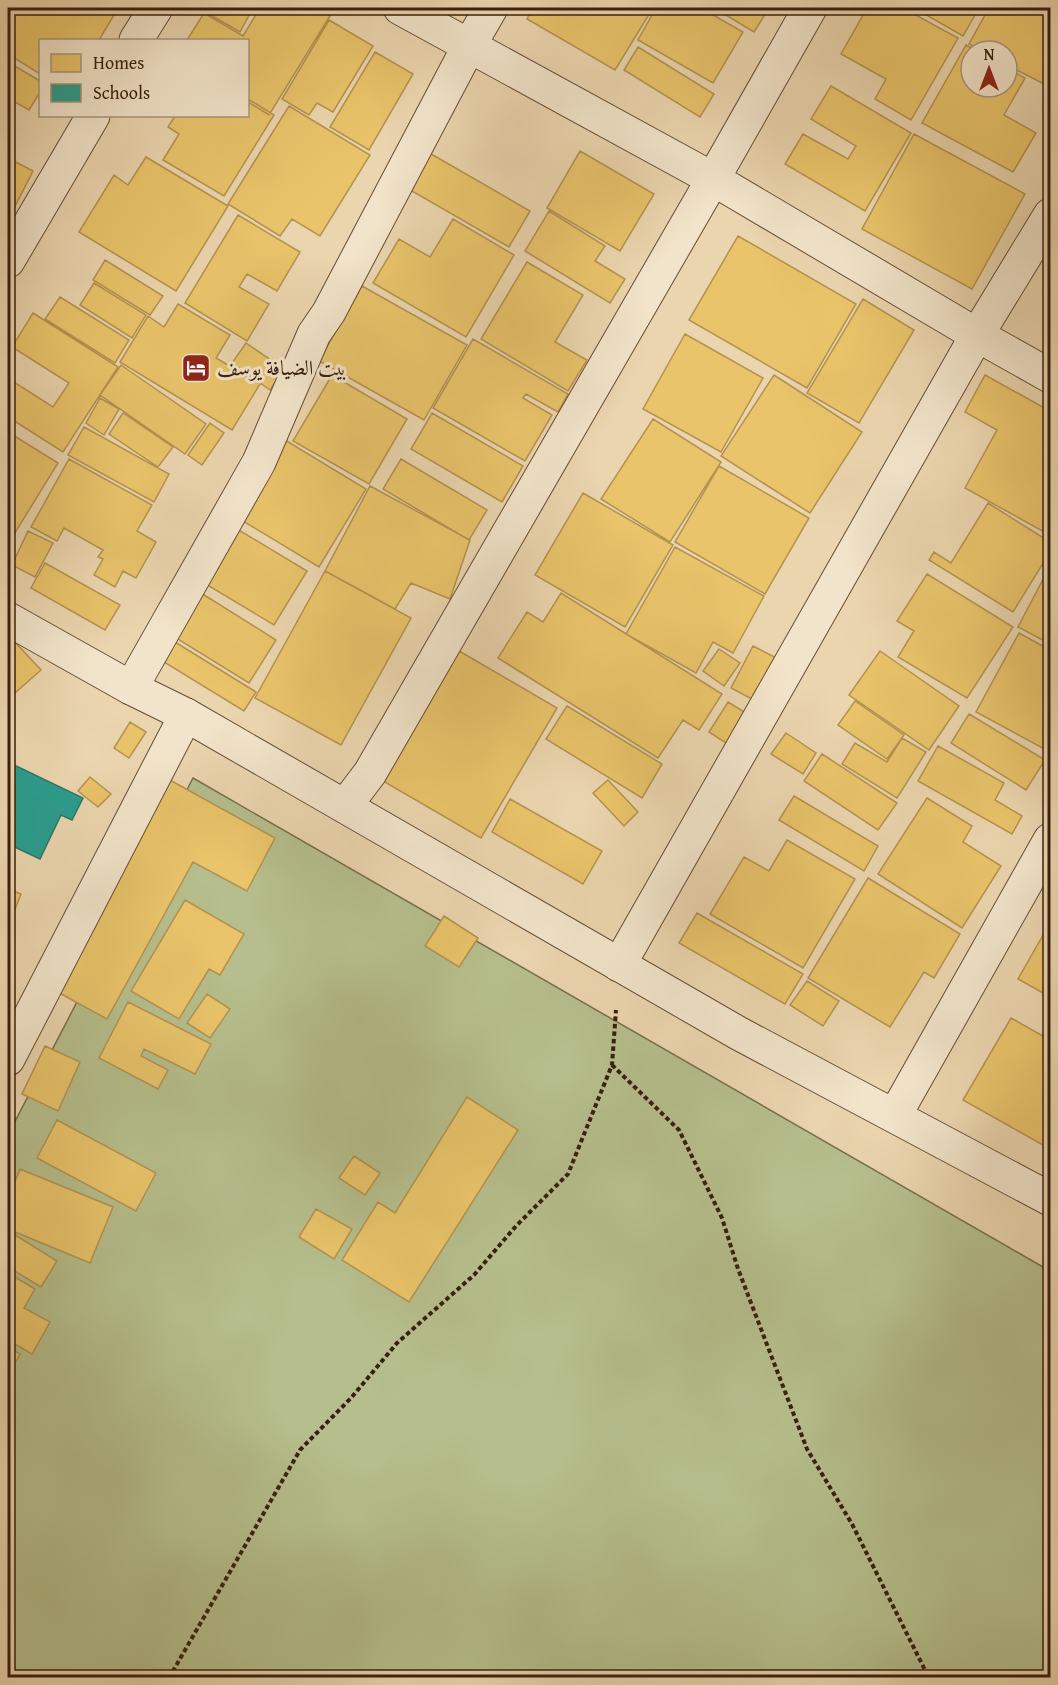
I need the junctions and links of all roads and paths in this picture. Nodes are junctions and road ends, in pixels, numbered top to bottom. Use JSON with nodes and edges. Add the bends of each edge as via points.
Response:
{"nodes":[{"id":1,"x":156,"y":8,"type":"edge"},
{"id":2,"x":400,"y":8,"type":"edge"},
{"id":3,"x":491,"y":8,"type":"edge"},
{"id":4,"x":810,"y":8,"type":"edge"},
{"id":5,"x":137,"y":39,"type":"edge"},
{"id":6,"x":469,"y":46,"type":"junction"},
{"id":7,"x":92,"y":117,"type":"edge"},
{"id":8,"x":713,"y":179,"type":"junction"},
{"id":9,"x":1050,"y":215,"type":"edge"},
{"id":10,"x":8,"y":261,"type":"edge"},
{"id":11,"x":977,"y":335,"type":"junction"},
{"id":12,"x":1050,"y":376,"type":"edge"},
{"id":13,"x":8,"y":619,"type":"edge"},
{"id":14,"x":131,"y":688,"type":"junction"},
{"id":15,"x":186,"y":715,"type":"junction"},
{"id":16,"x":345,"y":806,"type":"junction"},
{"id":17,"x":1050,"y":840,"type":"edge"},
{"id":18,"x":619,"y":965,"type":"junction"},
{"id":19,"x":8,"y":1059,"type":"edge"},
{"id":20,"x":612,"y":1065,"type":"junction"},
{"id":21,"x":895,"y":1115,"type":"junction"},
{"id":22,"x":1050,"y":1199,"type":"edge"},
{"id":23,"x":169,"y":1677,"type":"edge"},
{"id":24,"x":929,"y":1677,"type":"edge"}],
"edges":[{"from":1,"to":5,"type":"street"},
{"from":2,"to":6,"type":"street"},
{"from":3,"to":6,"type":"street"},
{"from":4,"to":8,"type":"street"},
{"from":6,"to":8,"type":"street"},
{"from":6,"to":14,"type":"street","via":[[314,334],[259,462]]},
{"from":7,"to":10,"type":"street"},
{"from":8,"to":11,"type":"street"},
{"from":8,"to":16,"type":"street","via":[[375,763]]},
{"from":9,"to":11,"type":"street"},
{"from":11,"to":12,"type":"street"},
{"from":11,"to":18,"type":"street"},
{"from":13,"to":14,"type":"street"},
{"from":14,"to":15,"type":"street"},
{"from":15,"to":16,"type":"street"},
{"from":15,"to":19,"type":"street"},
{"from":16,"to":18,"type":"street"},
{"from":17,"to":21,"type":"street"},
{"from":18,"to":20,"type":"path"},
{"from":18,"to":21,"type":"street"},
{"from":20,"to":23,"type":"path","via":[[568,1174],[474,1275],[397,1343],[300,1450]]},
{"from":20,"to":24,"type":"path","via":[[679,1130],[722,1218],[807,1449],[852,1524]]},
{"from":21,"to":22,"type":"street"}]}
